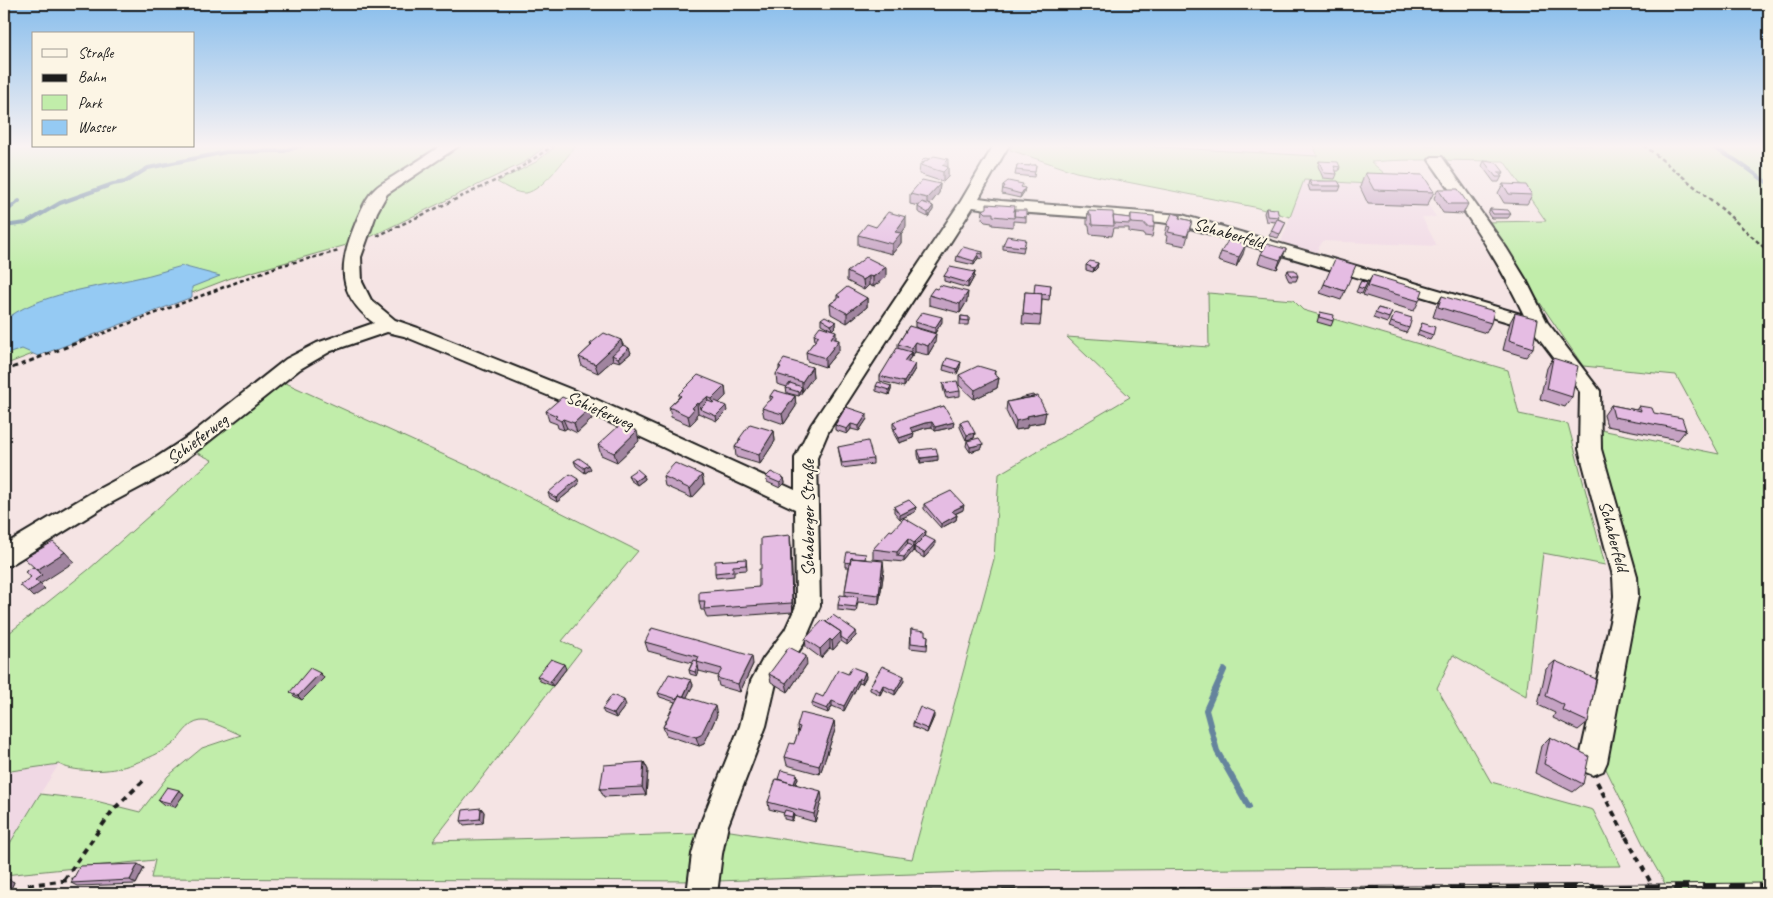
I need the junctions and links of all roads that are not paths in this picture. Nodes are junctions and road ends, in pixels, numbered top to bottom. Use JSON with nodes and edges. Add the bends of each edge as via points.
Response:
{"nodes":[{"id":1,"x":388,"y":187,"type":"edge"},
{"id":2,"x":977,"y":187,"type":"edge"},
{"id":3,"x":1458,"y":187,"type":"edge"},
{"id":4,"x":969,"y":201,"type":"junction"},
{"id":5,"x":390,"y":326,"type":"junction"},
{"id":6,"x":1540,"y":326,"type":"junction"},
{"id":7,"x":807,"y":505,"type":"junction"},
{"id":8,"x":4,"y":557,"type":"edge"},
{"id":9,"x":1593,"y":762,"type":"road end"},
{"id":10,"x":702,"y":894,"type":"edge"}],
"edges":[{"from":1,"to":5,"type":"street","name":"Schieferweg","via":[[373,203],[353,249],[351,268],[357,294],[368,309]]},
{"from":2,"to":4,"type":"street","name":"Schaberger Straße"},
{"from":3,"to":6,"type":"street","name":"Schaberfeld","via":[[1518,282]]},
{"from":4,"to":6,"type":"street","name":"Schaberfeld","via":[[1182,220]]},
{"from":4,"to":7,"type":"street","name":"Schaberger Straße","via":[[818,430],[806,458]]},
{"from":5,"to":7,"type":"street","name":"Schieferweg","via":[[588,404]]},
{"from":5,"to":8,"type":"street","name":"Schieferweg","via":[[348,338],[293,364],[159,467]]},
{"from":6,"to":9,"type":"street","name":"Schaberfeld","via":[[1590,391],[1590,449],[1625,576],[1626,596]]},
{"from":7,"to":10,"type":"street","name":"Schaberger Straße","via":[[807,611],[794,638],[764,681],[753,726],[714,824]]}]}
